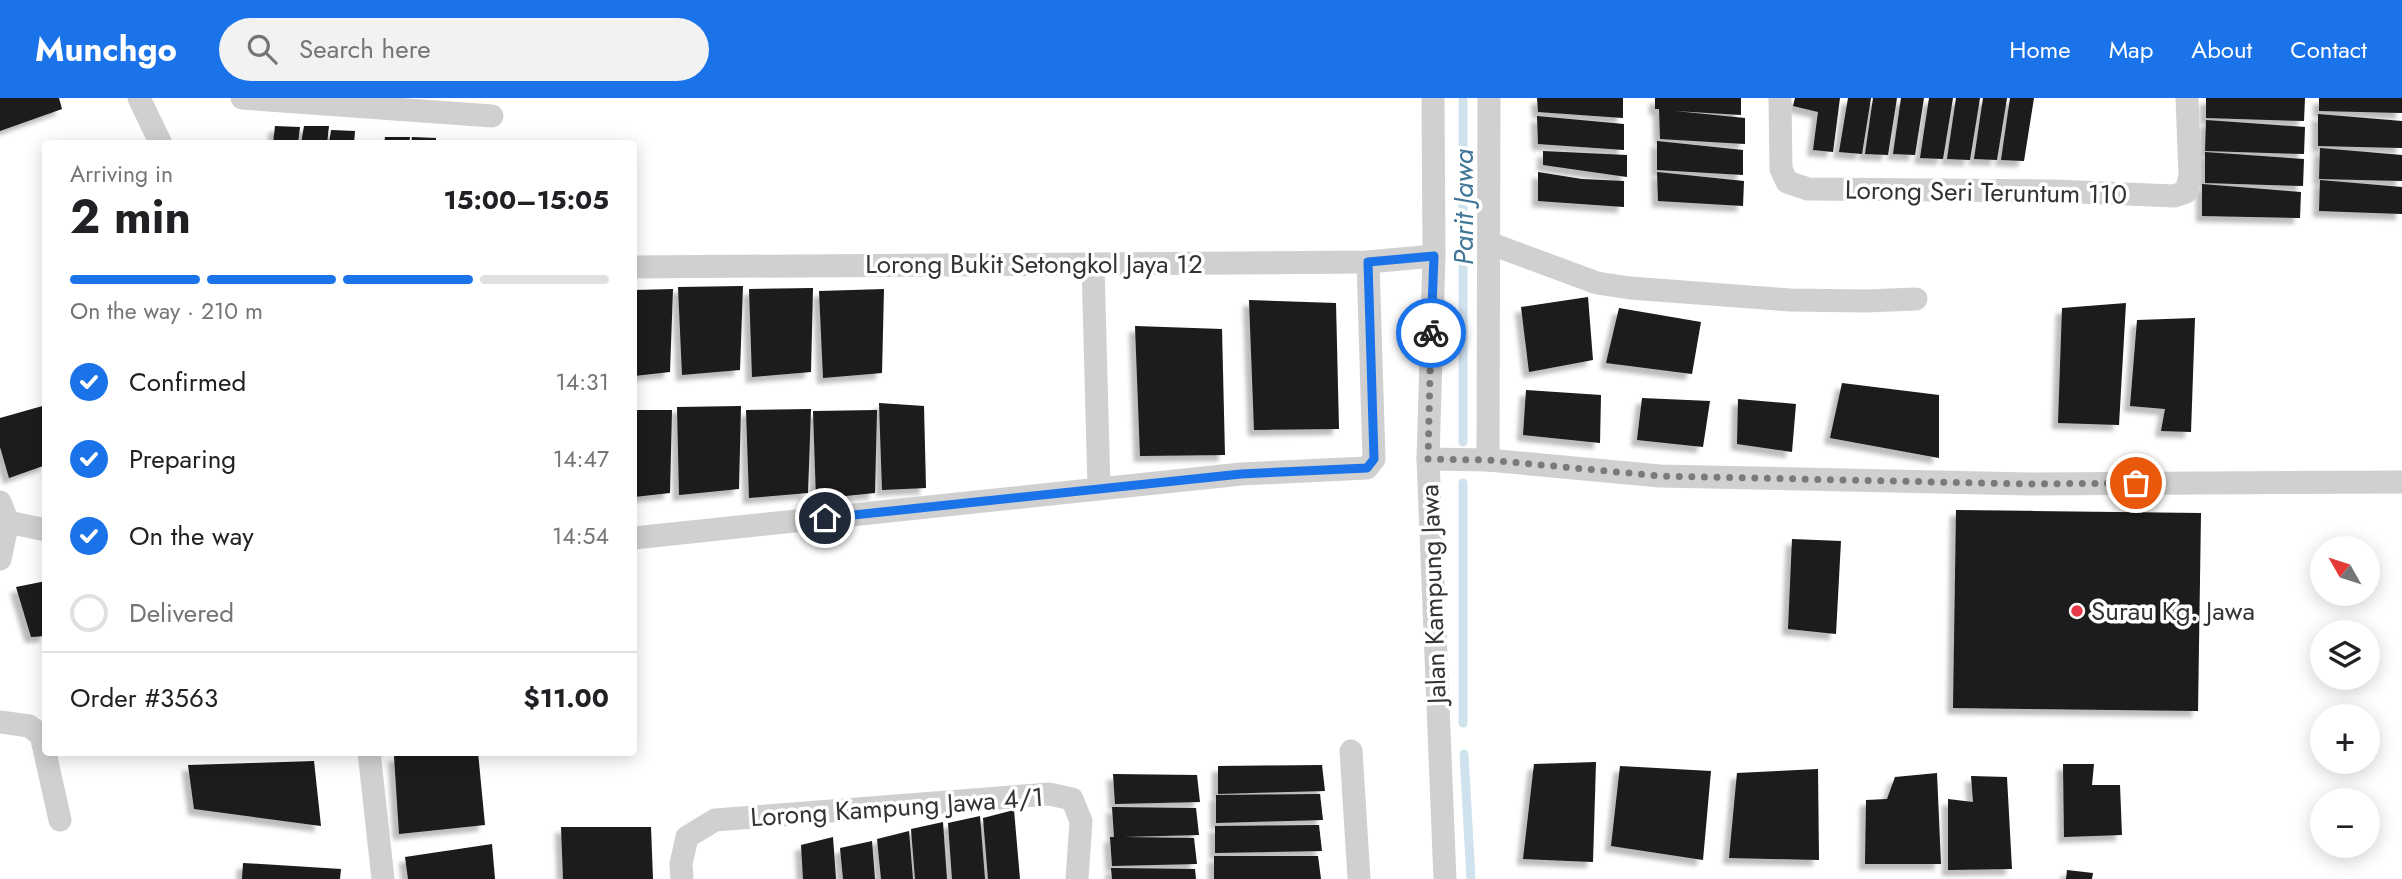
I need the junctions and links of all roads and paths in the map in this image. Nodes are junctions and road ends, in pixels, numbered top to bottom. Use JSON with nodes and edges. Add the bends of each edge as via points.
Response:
{"nodes":[{"id":1,"x":139,"y":98,"type":"edge"},
{"id":2,"x":242,"y":98,"type":"edge"},
{"id":3,"x":1433,"y":98,"type":"edge"},
{"id":4,"x":1489,"y":98,"type":"edge"},
{"id":5,"x":1780,"y":98,"type":"edge"},
{"id":6,"x":2187,"y":98,"type":"edge"},
{"id":7,"x":492,"y":116,"type":"dead end"},
{"id":8,"x":159,"y":140,"type":"edge"},
{"id":9,"x":1489,"y":243,"type":"junction"},
{"id":10,"x":1434,"y":256,"type":"junction"},
{"id":11,"x":1368,"y":262,"type":"junction"},
{"id":12,"x":1093,"y":264,"type":"junction"},
{"id":13,"x":637,"y":267,"type":"edge"},
{"id":14,"x":1916,"y":299,"type":"dead end"},
{"id":15,"x":1428,"y":459,"type":"junction"},
{"id":16,"x":1488,"y":460,"type":"junction"},
{"id":17,"x":2402,"y":482,"type":"edge"},
{"id":18,"x":1099,"y":489,"type":"junction"},
{"id":19,"x":3,"y":516,"type":"edge"},
{"id":20,"x":42,"y":529,"type":"edge"},
{"id":21,"x":637,"y":538,"type":"edge"},
{"id":22,"x":0,"y":559,"type":"edge"},
{"id":23,"x":0,"y":722,"type":"edge"},
{"id":24,"x":42,"y":739,"type":"edge"},
{"id":25,"x":1351,"y":751,"type":"dead end"},
{"id":26,"x":46,"y":756,"type":"edge"},
{"id":27,"x":369,"y":756,"type":"edge"},
{"id":28,"x":60,"y":820,"type":"dead end"},
{"id":29,"x":383,"y":879,"type":"edge"},
{"id":30,"x":682,"y":879,"type":"edge"},
{"id":31,"x":1077,"y":879,"type":"edge"},
{"id":32,"x":1359,"y":879,"type":"edge"},
{"id":33,"x":1445,"y":879,"type":"edge"}],
"edges":[{"from":1,"to":8,"type":"street"},
{"from":2,"to":7,"type":"street"},
{"from":3,"to":10,"type":"street","name":"Jalan Kampung Jawa"},
{"from":4,"to":9,"type":"street"},
{"from":5,"to":6,"type":"street","name":"Lorong Seri Teruntum 110","via":[[1780,169],[1787,182],[1808,189],[2174,196],[2186,192],[2190,176]]},
{"from":9,"to":14,"type":"street","via":[[1597,283],[1630,288],[1790,300]]},
{"from":9,"to":16,"type":"street"},
{"from":10,"to":11,"type":"street","name":"Lorong Bukit Setongkol Jaya 12"},
{"from":10,"to":15,"type":"street","name":"Jalan Kampung Jawa"},
{"from":11,"to":12,"type":"street","name":"Lorong Bukit Setongkol Jaya 12"},
{"from":11,"to":18,"type":"street","via":[[1374,459],[1367,468],[1241,474]]},
{"from":12,"to":13,"type":"street","name":"Lorong Bukit Setongkol Jaya 12"},
{"from":12,"to":18,"type":"street"},
{"from":15,"to":16,"type":"street"},
{"from":15,"to":33,"type":"street","name":"Jalan Kampung Jawa"},
{"from":16,"to":17,"type":"street","via":[[1660,476],[2029,484]]},
{"from":18,"to":21,"type":"street"},
{"from":19,"to":20,"type":"street"},
{"from":19,"to":22,"type":"street"},
{"from":23,"to":24,"type":"street","via":[[29,726]]},
{"from":25,"to":32,"type":"street"},
{"from":26,"to":28,"type":"street"},
{"from":27,"to":29,"type":"street"},
{"from":30,"to":31,"type":"street","name":"Lorong Kampung Jawa 4/1","via":[[687,837],[715,820],[1049,793],[1072,799],[1081,821]]}]}
